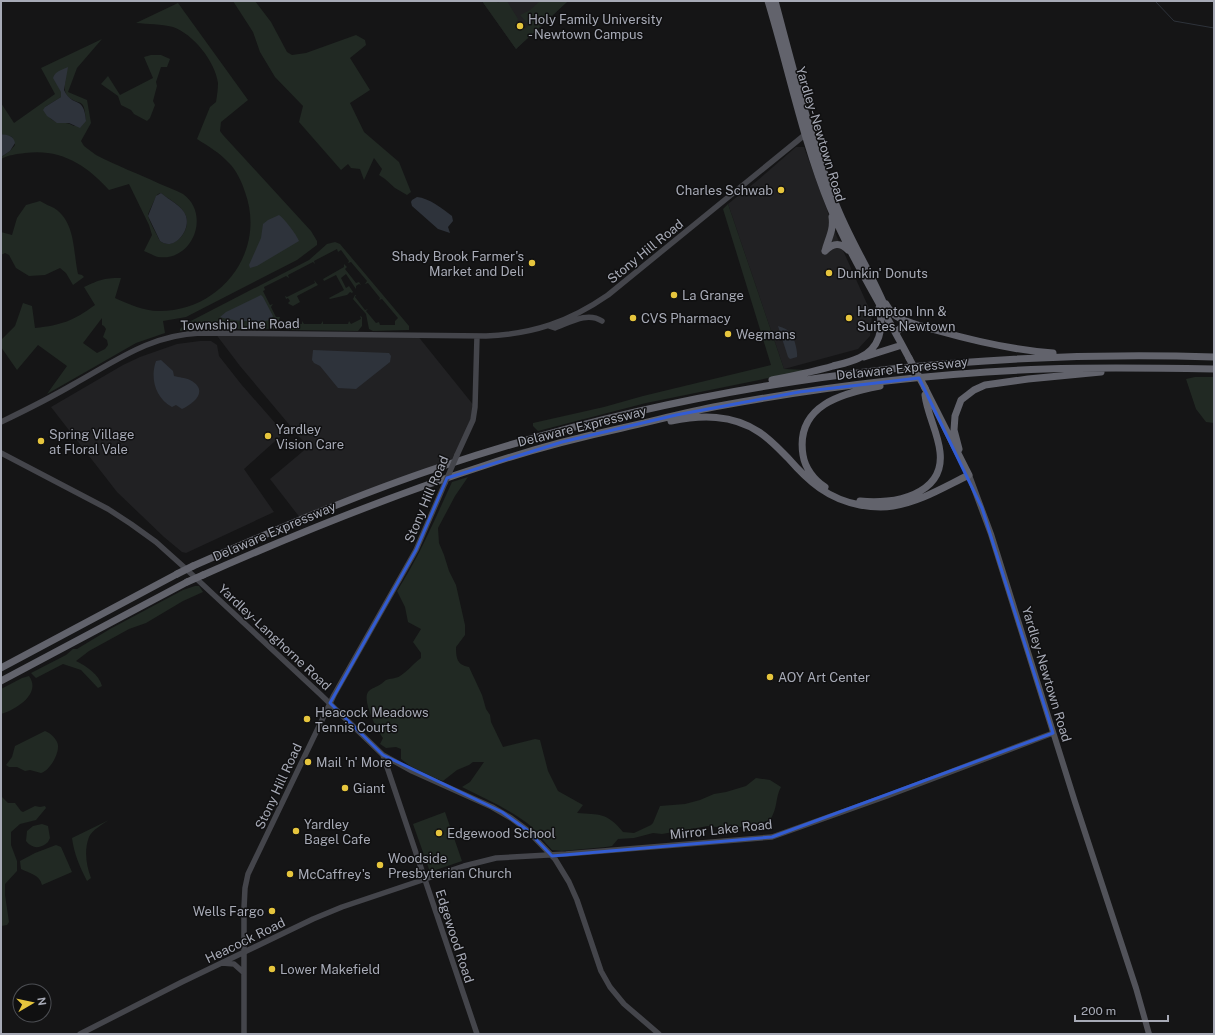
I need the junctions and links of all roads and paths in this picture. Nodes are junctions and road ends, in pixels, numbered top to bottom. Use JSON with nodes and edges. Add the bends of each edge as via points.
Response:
{"nodes":[{"id":1,"x":768,"y":1,"type":"edge"},
{"id":2,"x":775,"y":1,"type":"edge"},
{"id":3,"x":808,"y":132,"type":"junction"},
{"id":4,"x":821,"y":182,"type":"junction"},
{"id":5,"x":852,"y":254,"type":"junction"},
{"id":6,"x":880,"y":300,"type":"junction"},
{"id":7,"x":602,"y":321,"type":"dead end"},
{"id":8,"x":918,"y":325,"type":"junction"},
{"id":9,"x":549,"y":326,"type":"junction"},
{"id":10,"x":896,"y":333,"type":"junction"},
{"id":11,"x":477,"y":336,"type":"junction"},
{"id":12,"x":902,"y":345,"type":"junction"},
{"id":13,"x":1099,"y":356,"type":"junction"},
{"id":14,"x":1214,"y":357,"type":"edge"},
{"id":15,"x":860,"y":358,"type":"junction"},
{"id":16,"x":1166,"y":368,"type":"junction"},
{"id":17,"x":1214,"y":368,"type":"edge"},
{"id":18,"x":944,"y":376,"type":"junction"},
{"id":19,"x":925,"y":388,"type":"junction"},
{"id":20,"x":699,"y":398,"type":"junction"},
{"id":21,"x":1,"y":422,"type":"edge"},
{"id":22,"x":1,"y":453,"type":"edge"},
{"id":23,"x":488,"y":464,"type":"junction"},
{"id":24,"x":964,"y":466,"type":"junction"},
{"id":25,"x":969,"y":475,"type":"junction"},
{"id":26,"x":1,"y":668,"type":"edge"},
{"id":27,"x":1,"y":681,"type":"edge"},
{"id":28,"x":330,"y":703,"type":"junction"},
{"id":29,"x":1053,"y":733,"type":"junction"},
{"id":30,"x":383,"y":755,"type":"junction"},
{"id":31,"x":552,"y":856,"type":"junction"},
{"id":32,"x":425,"y":879,"type":"junction"},
{"id":33,"x":243,"y":953,"type":"junction"},
{"id":34,"x":222,"y":963,"type":"junction"},
{"id":35,"x":243,"y":972,"type":"junction"},
{"id":36,"x":80,"y":1034,"type":"edge"},
{"id":37,"x":244,"y":1034,"type":"edge"},
{"id":38,"x":477,"y":1034,"type":"edge"},
{"id":39,"x":659,"y":1034,"type":"edge"},
{"id":40,"x":1149,"y":1034,"type":"edge"}],
"edges":[{"from":1,"to":3,"type":"highway","name":"Yardley-Newtown Road"},
{"from":2,"to":3,"type":"highway","name":"Yardley-Newtown Road"},
{"from":3,"to":4,"type":"highway","name":"Yardley-Newtown Road"},
{"from":3,"to":6,"type":"highway","name":"Yardley-Newtown Road","via":[[845,227]]},
{"from":3,"to":9,"type":"street","name":"Stony Hill Road","via":[[608,295],[576,315]]},
{"from":4,"to":5,"type":"highway","name":"Yardley-Newtown Road"},
{"from":4,"to":5,"type":"highway","via":[[833,225],[825,251],[836,244],[842,245]]},
{"from":5,"to":6,"type":"highway","name":"Yardley-Newtown Road"},
{"from":6,"to":8,"type":"highway","via":[[897,316]]},
{"from":6,"to":10,"type":"highway","name":"Yardley-Newtown Road"},
{"from":6,"to":15,"type":"highway","via":[[880,334],[875,346]]},
{"from":7,"to":9,"type":"street","via":[[592,317],[581,318],[555,328]]},
{"from":8,"to":10,"type":"highway","via":[[901,327]]},
{"from":8,"to":13,"type":"highway","via":[[1004,348]]},
{"from":9,"to":11,"type":"street","name":"Stony Hill Road","via":[[516,334]]},
{"from":10,"to":12,"type":"highway","name":"Yardley-Newtown Road"},
{"from":11,"to":21,"type":"street","name":"Township Line Road","via":[[200,333],[182,335],[135,349],[42,402]]},
{"from":11,"to":28,"type":"street","name":"Stony Hill Road","bridge":true,"via":[[475,407],[471,424],[424,535]]},
{"from":12,"to":15,"type":"highway"},
{"from":12,"to":19,"type":"highway","name":"Yardley-Newtown Road","bridge":true},
{"from":13,"to":14,"type":"highway","name":"Delaware Expressway"},
{"from":13,"to":20,"type":"highway","name":"Delaware Expressway","via":[[971,361],[886,369],[807,379]]},
{"from":15,"to":20,"type":"highway","via":[[800,375],[734,387]]},
{"from":16,"to":17,"type":"highway","name":"Delaware Expressway"},
{"from":16,"to":18,"type":"highway","name":"Delaware Expressway","via":[[1046,369]]},
{"from":16,"to":24,"type":"highway","via":[[1028,379],[986,385],[974,390],[961,400],[954,416],[954,430]]},
{"from":18,"to":19,"type":"highway","via":[[855,391],[825,403],[811,417],[803,436],[803,458],[812,476],[833,492],[867,502],[900,500],[924,488],[939,467],[940,453]]},
{"from":18,"to":23,"type":"highway","name":"Delaware Expressway","via":[[836,387],[719,406],[596,434]]},
{"from":19,"to":24,"type":"highway","name":"Yardley-Newtown Road"},
{"from":20,"to":26,"type":"highway","name":"Delaware Expressway","bridge":true,"via":[[577,426],[449,464],[340,503],[193,566]]},
{"from":22,"to":28,"type":"street","name":"Yardley-Langhorne Road","via":[[108,509],[142,532],[188,570]]},
{"from":23,"to":25,"type":"highway","via":[[626,430],[678,419],[703,417],[730,420],[758,431],[815,486],[839,499],[855,504],[878,508],[901,505]]},
{"from":23,"to":27,"type":"highway","name":"Delaware Expressway","bridge":true,"via":[[361,508],[187,582]]},
{"from":24,"to":25,"type":"highway","name":"Yardley-Newtown Road"},
{"from":25,"to":29,"type":"main road","name":"Yardley-Newtown Road","via":[[991,534]]},
{"from":28,"to":30,"type":"street","name":"Yardley-Langhorne Road"},
{"from":28,"to":33,"type":"street","name":"Stony Hill Road","via":[[248,874],[244,896]]},
{"from":29,"to":31,"type":"street","name":"Mirror Lake Road","via":[[772,837]]},
{"from":29,"to":40,"type":"main road","name":"Yardley-Newtown Road"},
{"from":30,"to":31,"type":"street","name":"Yardley-Langhorne Road","via":[[502,812],[527,830]]},
{"from":30,"to":32,"type":"street","name":"Edgewood Road"},
{"from":31,"to":32,"type":"street","name":"Mirror Lake Road","via":[[488,860]]},
{"from":31,"to":39,"type":"street","name":"Yardley-Langhorne Road","via":[[572,888],[600,967],[610,987],[624,1004]]},
{"from":32,"to":33,"type":"street","name":"Heacock Road","via":[[326,913]]},
{"from":32,"to":38,"type":"street","name":"Edgewood Road"},
{"from":33,"to":34,"type":"street","name":"Heacock Road"},
{"from":33,"to":35,"type":"street","name":"Stony Hill Road"},
{"from":34,"to":35,"type":"street","via":[[234,964]]},
{"from":34,"to":36,"type":"street","name":"Heacock Road"},
{"from":35,"to":37,"type":"street","name":"Stony Hill Road"}]}
